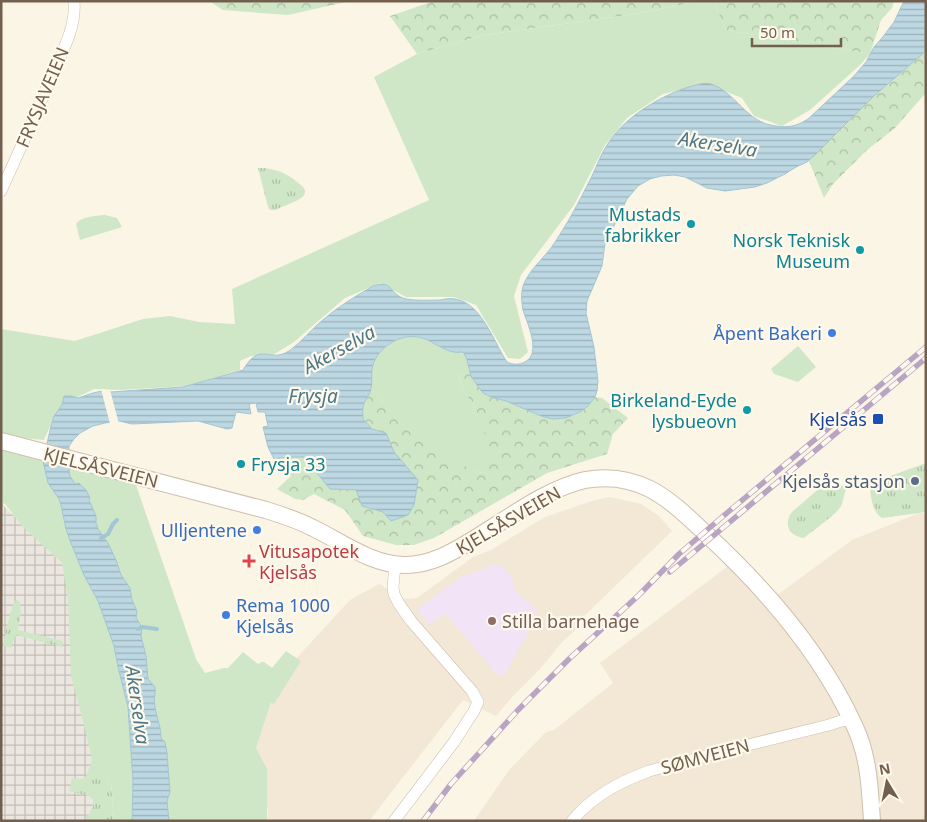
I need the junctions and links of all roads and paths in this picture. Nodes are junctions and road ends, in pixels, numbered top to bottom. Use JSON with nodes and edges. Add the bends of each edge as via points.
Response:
{"nodes":[{"id":1,"x":74,"y":1,"type":"edge"},
{"id":2,"x":1,"y":191,"type":"edge"},
{"id":3,"x":2,"y":441,"type":"edge"},
{"id":4,"x":395,"y":565,"type":"junction"},
{"id":5,"x":852,"y":720,"type":"junction"},
{"id":6,"x":394,"y":821,"type":"edge"},
{"id":7,"x":572,"y":821,"type":"edge"},
{"id":8,"x":872,"y":821,"type":"edge"}],
"edges":[{"from":1,"to":2,"type":"street","name":"FRYSJAVEIEN","via":[[68,38]]},
{"from":3,"to":4,"type":"main road","name":"KJELSÅSVEIEN","via":[[284,516],[368,556]]},
{"from":4,"to":5,"type":"main road","name":"KJELSÅSVEIEN","via":[[421,564],[445,556],[533,503],[585,480],[612,478],[636,483],[663,497],[687,516],[759,587],[816,658]]},
{"from":4,"to":6,"type":"street","via":[[393,587],[398,604],[478,702],[454,742]]},
{"from":5,"to":7,"type":"street","name":"SØMVEIEN","via":[[649,771],[602,793]]},
{"from":5,"to":8,"type":"main road","name":"KJELSÅSVEIEN","via":[[866,756]]}]}
